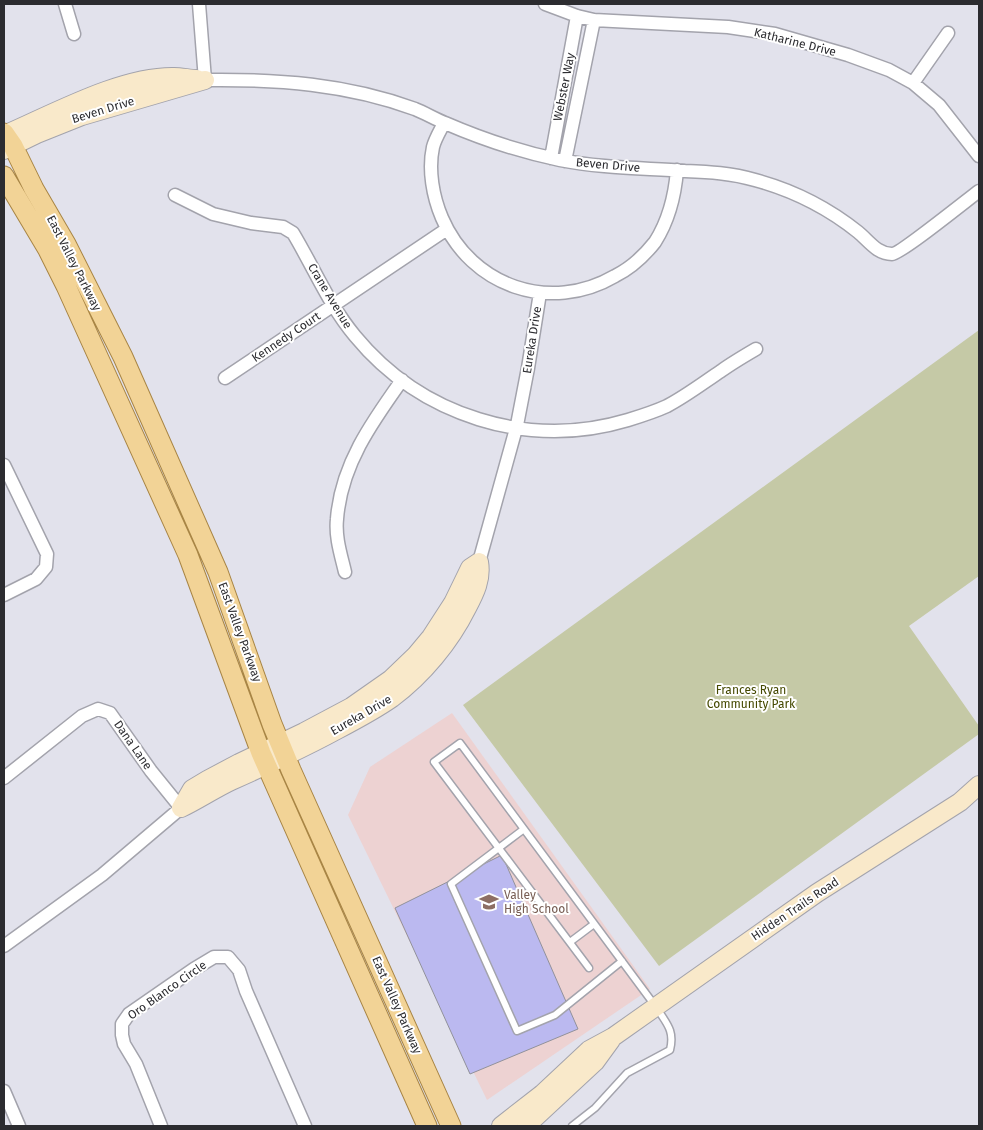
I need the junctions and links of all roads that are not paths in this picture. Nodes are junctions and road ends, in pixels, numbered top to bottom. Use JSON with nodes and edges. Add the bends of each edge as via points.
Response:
{"nodes":[{"id":1,"x":65,"y":4,"type":"edge"},
{"id":2,"x":199,"y":4,"type":"edge"},
{"id":3,"x":545,"y":4,"type":"edge"},
{"id":4,"x":578,"y":16,"type":"junction"},
{"id":5,"x":594,"y":20,"type":"junction"},
{"id":6,"x":74,"y":34,"type":"dead end"},
{"id":7,"x":948,"y":34,"type":"dead end"},
{"id":8,"x":205,"y":80,"type":"junction"},
{"id":9,"x":914,"y":83,"type":"junction"},
{"id":10,"x":444,"y":123,"type":"junction"},
{"id":11,"x":6,"y":140,"type":"edge"},
{"id":12,"x":979,"y":156,"type":"edge"},
{"id":13,"x":550,"y":158,"type":"junction"},
{"id":14,"x":565,"y":161,"type":"junction"},
{"id":15,"x":677,"y":170,"type":"junction"},
{"id":16,"x":4,"y":176,"type":"edge"},
{"id":17,"x":979,"y":191,"type":"edge"},
{"id":18,"x":176,"y":195,"type":"dead end"},
{"id":19,"x":446,"y":229,"type":"junction"},
{"id":20,"x":540,"y":293,"type":"junction"},
{"id":21,"x":333,"y":306,"type":"junction"},
{"id":22,"x":756,"y":349,"type":"dead end"},
{"id":23,"x":225,"y":378,"type":"dead end"},
{"id":24,"x":402,"y":380,"type":"junction"},
{"id":25,"x":516,"y":429,"type":"junction"},
{"id":26,"x":4,"y":465,"type":"edge"},
{"id":27,"x":479,"y":562,"type":"joint"},
{"id":28,"x":345,"y":572,"type":"dead end"},
{"id":29,"x":4,"y":595,"type":"edge"},
{"id":30,"x":283,"y":750,"type":"junction"},
{"id":31,"x":263,"y":759,"type":"junction"},
{"id":32,"x":4,"y":778,"type":"edge"},
{"id":33,"x":979,"y":785,"type":"edge"},
{"id":34,"x":181,"y":808,"type":"junction"},
{"id":35,"x":524,"y":829,"type":"junction"},
{"id":36,"x":499,"y":849,"type":"junction"},
{"id":37,"x":594,"y":924,"type":"junction"},
{"id":38,"x":570,"y":942,"type":"junction"},
{"id":39,"x":4,"y":946,"type":"edge"},
{"id":40,"x":622,"y":961,"type":"junction"},
{"id":41,"x":589,"y":968,"type":"dead end"},
{"id":42,"x":656,"y":1006,"type":"junction"},
{"id":43,"x":613,"y":1038,"type":"junction"},
{"id":44,"x":4,"y":1091,"type":"edge"},
{"id":45,"x":19,"y":1126,"type":"edge"},
{"id":46,"x":161,"y":1126,"type":"edge"},
{"id":47,"x":305,"y":1126,"type":"edge"},
{"id":48,"x":427,"y":1126,"type":"edge"},
{"id":49,"x":451,"y":1126,"type":"edge"},
{"id":50,"x":501,"y":1126,"type":"edge"},
{"id":51,"x":526,"y":1126,"type":"edge"},
{"id":52,"x":572,"y":1126,"type":"edge"}],
"edges":[{"from":1,"to":6,"type":"street"},
{"from":2,"to":8,"type":"street"},
{"from":3,"to":4,"type":"street","name":"Katharine Drive"},
{"from":4,"to":5,"type":"street","name":"Katharine Drive"},
{"from":4,"to":13,"type":"street","name":"Webster Way"},
{"from":5,"to":9,"type":"street","name":"Katharine Drive","via":[[728,27],[775,34],[848,55]]},
{"from":5,"to":14,"type":"street","name":"Webster Way"},
{"from":7,"to":9,"type":"street"},
{"from":8,"to":10,"type":"street","name":"Beven Drive","via":[[289,81],[346,90],[415,110]]},
{"from":8,"to":11,"type":"street","name":"Beven Drive"},
{"from":9,"to":12,"type":"street","name":"Katharine Drive","via":[[939,105]]},
{"from":10,"to":13,"type":"street","name":"Beven Drive"},
{"from":10,"to":19,"type":"street","via":[[433,148],[432,179],[438,210]]},
{"from":11,"to":30,"type":"main road","name":"East Valley Parkway","via":[[66,244],[123,357],[218,572]]},
{"from":13,"to":14,"type":"street","name":"Beven Drive"},
{"from":14,"to":15,"type":"street","name":"Beven Drive"},
{"from":15,"to":17,"type":"street","name":"Beven Drive","via":[[722,172],[785,190],[842,220],[876,249],[895,254]]},
{"from":15,"to":20,"type":"street","via":[[667,219],[641,258],[605,282],[586,289]]},
{"from":16,"to":31,"type":"main road","name":"East Valley Parkway","via":[[66,286],[188,555]]},
{"from":18,"to":21,"type":"street","name":"Crane Avenue","via":[[213,214],[284,228],[294,233]]},
{"from":19,"to":20,"type":"street","via":[[479,268],[510,285]]},
{"from":19,"to":21,"type":"street","name":"Kennedy Court"},
{"from":20,"to":25,"type":"street","name":"Eureka Drive"},
{"from":21,"to":23,"type":"street","name":"Kennedy Court"},
{"from":21,"to":24,"type":"street","name":"Crane Avenue","via":[[356,338]]},
{"from":22,"to":25,"type":"street","name":"Crane Avenue","via":[[693,391],[645,415],[597,428]]},
{"from":24,"to":25,"type":"street","name":"Crane Avenue","via":[[455,411]]},
{"from":24,"to":28,"type":"street","via":[[368,427],[347,474],[336,520]]},
{"from":25,"to":27,"type":"street","name":"Eureka Drive"},
{"from":26,"to":29,"type":"street","via":[[47,554],[46,567],[36,579]]},
{"from":27,"to":30,"type":"street","name":"Eureka Drive","via":[[470,568],[431,637],[403,668],[378,689]]},
{"from":30,"to":31,"type":"street","name":"Eureka Drive"},
{"from":30,"to":49,"type":"main road","name":"East Valley Parkway"},
{"from":31,"to":34,"type":"street","name":"Eureka Drive","via":[[221,772],[192,789]]},
{"from":31,"to":48,"type":"main road","name":"East Valley Parkway"},
{"from":32,"to":34,"type":"street","name":"Dana Lane","via":[[82,716],[98,709],[110,713]]},
{"from":33,"to":42,"type":"street","name":"Hidden Trails Road","via":[[960,802],[817,893]]},
{"from":34,"to":39,"type":"street","name":"Eureka Drive","via":[[102,875]]},
{"from":35,"to":36,"type":"lane"},
{"from":35,"to":36,"type":"lane","via":[[460,743],[434,762]]},
{"from":35,"to":37,"type":"lane"},
{"from":36,"to":38,"type":"lane"},
{"from":36,"to":40,"type":"lane","via":[[451,884],[517,1031],[555,1015]]},
{"from":37,"to":38,"type":"lane"},
{"from":37,"to":40,"type":"lane"},
{"from":38,"to":41,"type":"lane"},
{"from":40,"to":42,"type":"lane"},
{"from":42,"to":43,"type":"street","name":"Hidden Trails Road"},
{"from":42,"to":52,"type":"lane","via":[[673,1038],[670,1050],[627,1073],[595,1108]]},
{"from":43,"to":50,"type":"street","name":"Hidden Trails Road","via":[[589,1050],[542,1094]]},
{"from":43,"to":51,"type":"street","name":"Hidden Trails Road","via":[[595,1062]]},
{"from":44,"to":45,"type":"street"},
{"from":46,"to":47,"type":"street","name":"Oro Blanco Circle","via":[[136,1064],[124,1044],[122,1024],[129,1014],[194,968],[214,957],[228,957],[238,970]]}]}
